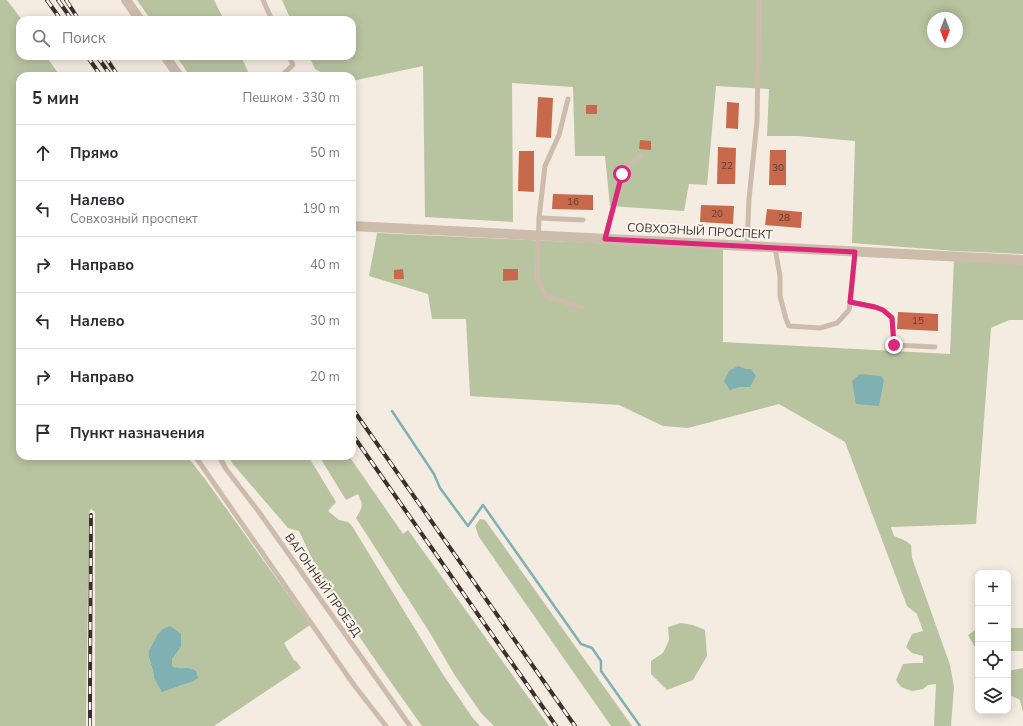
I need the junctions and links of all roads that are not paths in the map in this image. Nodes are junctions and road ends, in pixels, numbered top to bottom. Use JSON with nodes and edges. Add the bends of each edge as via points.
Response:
{"nodes":[{"id":1,"x":126,"y":0,"type":"edge"},
{"id":2,"x":263,"y":0,"type":"edge"},
{"id":3,"x":759,"y":0,"type":"edge"},
{"id":4,"x":137,"y":16,"type":"edge"},
{"id":5,"x":270,"y":16,"type":"edge"},
{"id":6,"x":168,"y":60,"type":"edge"},
{"id":7,"x":291,"y":60,"type":"edge"},
{"id":8,"x":176,"y":72,"type":"edge"},
{"id":9,"x":285,"y":72,"type":"edge"},
{"id":10,"x":568,"y":99,"type":"dead end"},
{"id":11,"x":641,"y":156,"type":"dead end"},
{"id":12,"x":539,"y":218,"type":"junction"},
{"id":13,"x":583,"y":220,"type":"dead end"},
{"id":14,"x":356,"y":226,"type":"edge"},
{"id":15,"x":539,"y":236,"type":"junction"},
{"id":16,"x":605,"y":239,"type":"junction"},
{"id":17,"x":747,"y":246,"type":"junction"},
{"id":18,"x":776,"y":248,"type":"junction"},
{"id":19,"x":855,"y":252,"type":"junction"},
{"id":20,"x":1023,"y":260,"type":"edge"},
{"id":21,"x":850,"y":302,"type":"junction"},
{"id":22,"x":582,"y":307,"type":"dead end"},
{"id":23,"x":935,"y":346,"type":"dead end"},
{"id":24,"x":198,"y":460,"type":"edge"},
{"id":25,"x":221,"y":460,"type":"edge"},
{"id":26,"x":386,"y":726,"type":"edge"},
{"id":27,"x":410,"y":726,"type":"edge"}],
"edges":[{"from":1,"to":4,"type":"street"},
{"from":2,"to":5,"type":"lane"},
{"from":3,"to":17,"type":"lane","via":[[757,121]]},
{"from":6,"to":8,"type":"street"},
{"from":7,"to":9,"type":"lane","via":[[293,65]]},
{"from":10,"to":12,"type":"lane","via":[[559,135],[545,166]]},
{"from":11,"to":16,"type":"lane","via":[[629,164],[622,174]]},
{"from":12,"to":13,"type":"lane"},
{"from":12,"to":15,"type":"lane"},
{"from":14,"to":15,"type":"street","name":"СОВХОЗНЫЙ ПРОСПЕКТ"},
{"from":15,"to":16,"type":"street","name":"СОВХОЗНЫЙ ПРОСПЕКТ"},
{"from":15,"to":22,"type":"lane","via":[[537,279],[547,297]]},
{"from":16,"to":17,"type":"street","name":"СОВХОЗНЫЙ ПРОСПЕКТ"},
{"from":17,"to":18,"type":"street","name":"СОВХОЗНЫЙ ПРОСПЕКТ"},
{"from":18,"to":19,"type":"street","name":"СОВХОЗНЫЙ ПРОСПЕКТ"},
{"from":18,"to":21,"type":"lane","via":[[780,296],[789,326],[820,328],[837,323],[849,310]]},
{"from":19,"to":20,"type":"street","name":"СОВХОЗНЫЙ ПРОСПЕКТ"},
{"from":19,"to":21,"type":"lane"},
{"from":21,"to":23,"type":"lane","via":[[883,310],[892,318],[894,345]]},
{"from":24,"to":26,"type":"lane","via":[[354,685]]},
{"from":25,"to":27,"type":"lane","name":"ВАГОННЫЙ ПРОЕЗД"}]}
